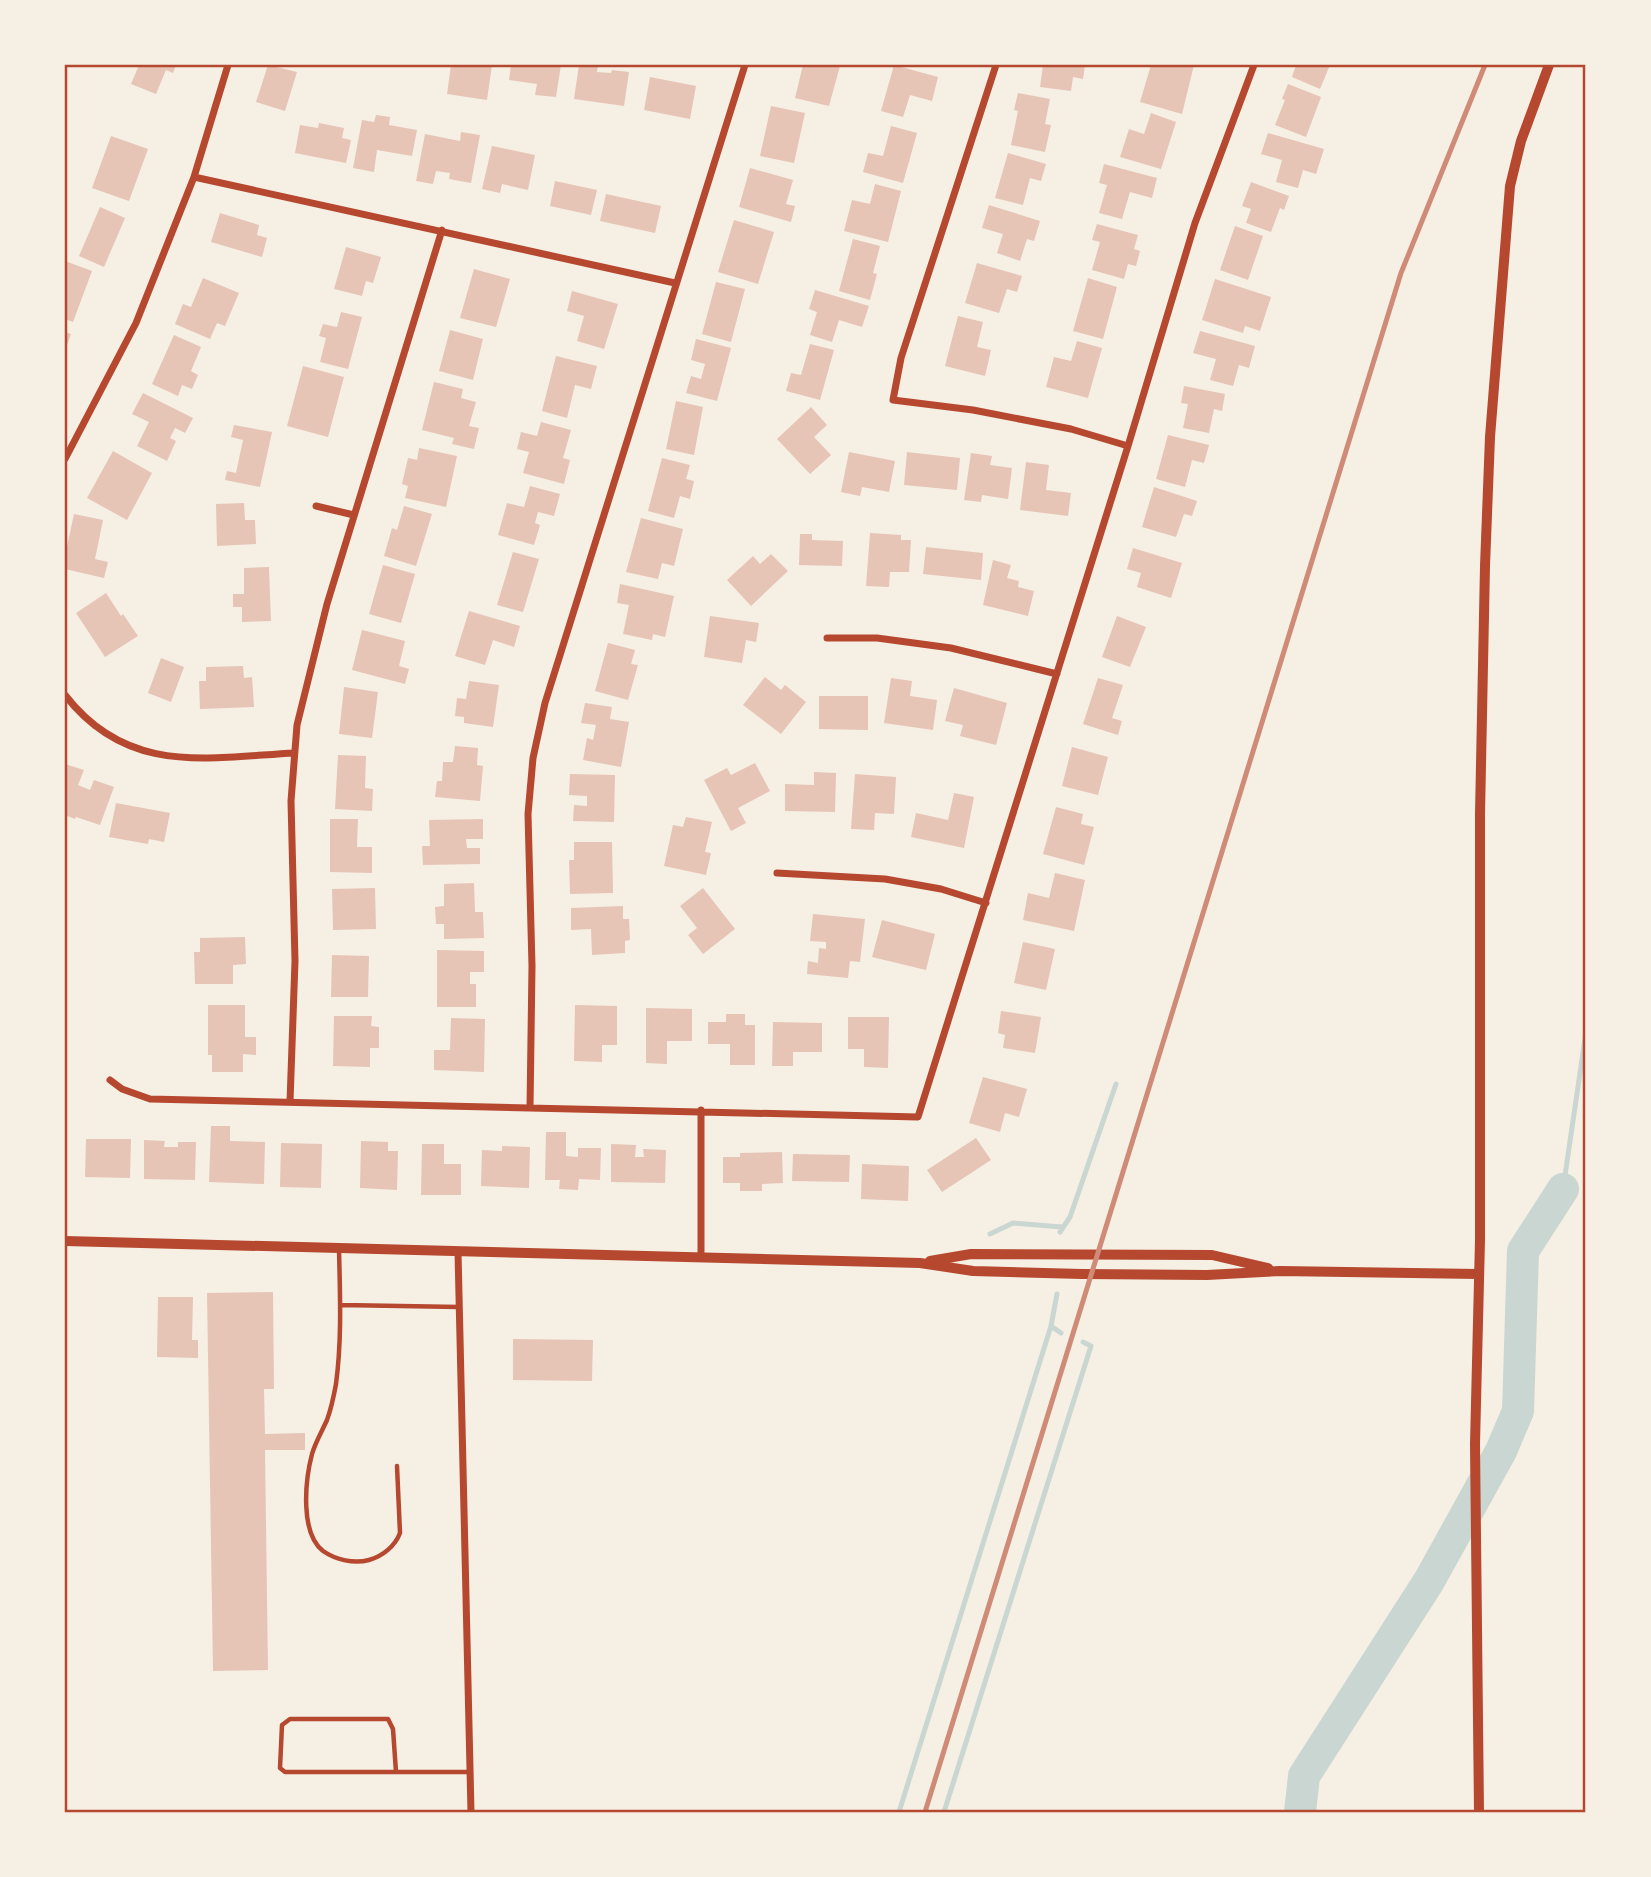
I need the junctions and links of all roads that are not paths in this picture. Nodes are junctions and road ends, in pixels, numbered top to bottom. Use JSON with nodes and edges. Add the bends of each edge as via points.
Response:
{"nodes":[{"id":1,"x":228,"y":65,"type":"edge"},
{"id":2,"x":745,"y":65,"type":"edge"},
{"id":3,"x":996,"y":65,"type":"edge"},
{"id":4,"x":1254,"y":65,"type":"edge"},
{"id":5,"x":1549,"y":65,"type":"edge"},
{"id":6,"x":194,"y":177,"type":"junction"},
{"id":7,"x":442,"y":230,"type":"junction"},
{"id":8,"x":675,"y":283,"type":"junction"},
{"id":9,"x":1128,"y":446,"type":"junction"},
{"id":10,"x":65,"y":459,"type":"edge"},
{"id":11,"x":316,"y":506,"type":"dead end"},
{"id":12,"x":354,"y":515,"type":"junction"},
{"id":13,"x":827,"y":638,"type":"dead end"},
{"id":14,"x":1057,"y":674,"type":"junction"},
{"id":15,"x":65,"y":695,"type":"edge"},
{"id":16,"x":294,"y":753,"type":"junction"},
{"id":17,"x":777,"y":873,"type":"dead end"},
{"id":18,"x":986,"y":903,"type":"junction"},
{"id":19,"x":110,"y":1080,"type":"dead end"},
{"id":20,"x":290,"y":1102,"type":"junction"},
{"id":21,"x":530,"y":1108,"type":"junction"},
{"id":22,"x":701,"y":1111,"type":"junction"},
{"id":23,"x":65,"y":1241,"type":"edge"},
{"id":24,"x":339,"y":1248,"type":"junction"},
{"id":25,"x":458,"y":1252,"type":"junction"},
{"id":26,"x":701,"y":1256,"type":"junction"},
{"id":27,"x":920,"y":1263,"type":"junction"},
{"id":28,"x":1280,"y":1271,"type":"junction"},
{"id":29,"x":1478,"y":1274,"type":"junction"},
{"id":30,"x":341,"y":1305,"type":"junction"},
{"id":31,"x":459,"y":1307,"type":"junction"},
{"id":32,"x":397,"y":1466,"type":"dead end"},
{"id":33,"x":396,"y":1772,"type":"junction"},
{"id":34,"x":470,"y":1772,"type":"junction"},
{"id":35,"x":471,"y":1812,"type":"edge"},
{"id":36,"x":1479,"y":1812,"type":"edge"}],
"edges":[{"from":1,"to":6,"type":"street"},
{"from":2,"to":8,"type":"street"},
{"from":3,"to":9,"type":"street","via":[[901,358],[892,400],[1059,426]]},
{"from":4,"to":9,"type":"street","via":[[1195,223]]},
{"from":5,"to":29,"type":"street","via":[[1510,186],[1490,437],[1481,800]]},
{"from":6,"to":7,"type":"street"},
{"from":6,"to":10,"type":"street","via":[[136,323]]},
{"from":7,"to":8,"type":"street"},
{"from":7,"to":12,"type":"street"},
{"from":8,"to":21,"type":"street","via":[[545,703],[533,758],[528,814]]},
{"from":9,"to":14,"type":"street"},
{"from":11,"to":12,"type":"street"},
{"from":12,"to":16,"type":"street","via":[[310,670]]},
{"from":13,"to":14,"type":"street","via":[[877,638],[951,648]]},
{"from":14,"to":18,"type":"street"},
{"from":15,"to":16,"type":"street","via":[[100,730],[161,756],[194,759]]},
{"from":16,"to":20,"type":"street"},
{"from":17,"to":18,"type":"street","via":[[885,879]]},
{"from":18,"to":22,"type":"street","via":[[918,1117]]},
{"from":19,"to":20,"type":"street","via":[[150,1099]]},
{"from":20,"to":21,"type":"street"},
{"from":21,"to":22,"type":"street"},
{"from":22,"to":26,"type":"street"},
{"from":23,"to":24,"type":"street"},
{"from":24,"to":25,"type":"street"},
{"from":24,"to":30,"type":"lane"},
{"from":25,"to":26,"type":"street"},
{"from":25,"to":31,"type":"street"},
{"from":26,"to":27,"type":"street"},
{"from":27,"to":28,"type":"street","via":[[1082,1274]]},
{"from":27,"to":28,"type":"street","via":[[971,1254],[1212,1255]]},
{"from":28,"to":29,"type":"street"},
{"from":29,"to":36,"type":"street"},
{"from":30,"to":31,"type":"lane"},
{"from":30,"to":32,"type":"lane","via":[[336,1384],[312,1453],[308,1481],[307,1523],[315,1545],[330,1556],[349,1561],[370,1560],[389,1550],[400,1533]]},
{"from":31,"to":34,"type":"street"},
{"from":33,"to":33,"type":"lane","via":[[285,1772],[280,1768],[282,1725],[290,1719],[388,1719]]},
{"from":33,"to":34,"type":"lane"},
{"from":34,"to":35,"type":"street"}]}
